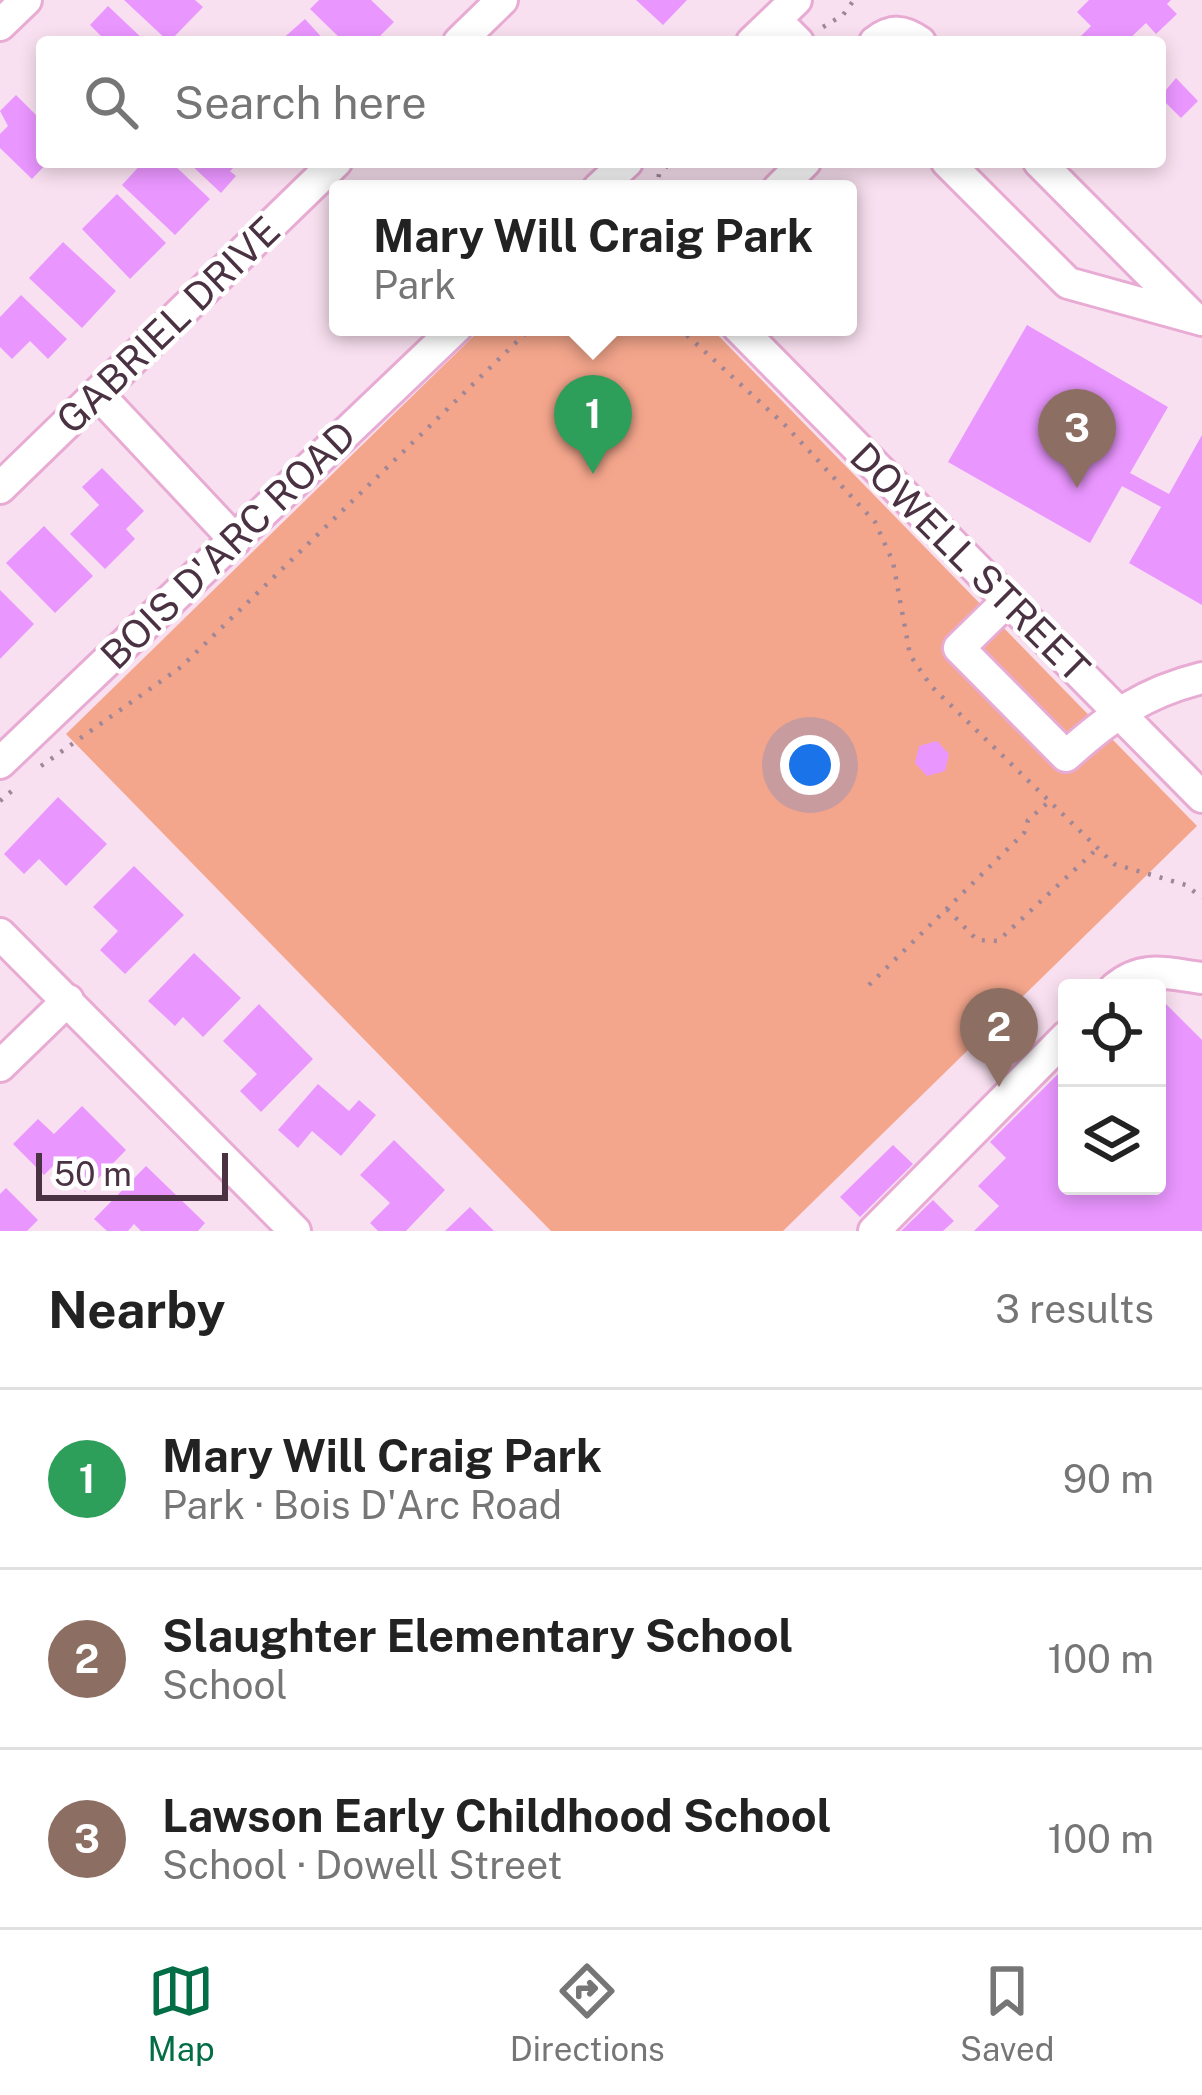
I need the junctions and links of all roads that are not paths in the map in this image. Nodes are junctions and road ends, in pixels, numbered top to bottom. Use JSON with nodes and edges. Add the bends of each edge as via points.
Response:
{"nodes":[{"id":1,"x":26,"y":0,"type":"edge"},
{"id":2,"x":502,"y":0,"type":"edge"},
{"id":3,"x":0,"y":26,"type":"edge"},
{"id":4,"x":465,"y":36,"type":"edge"},
{"id":5,"x":330,"y":168,"type":"edge"},
{"id":6,"x":953,"y":168,"type":"edge"},
{"id":7,"x":1045,"y":168,"type":"edge"},
{"id":8,"x":1198,"y":319,"type":"edge"},
{"id":9,"x":448,"y":336,"type":"edge"},
{"id":10,"x":747,"y":336,"type":"edge"},
{"id":11,"x":98,"y":394,"type":"junction"},
{"id":12,"x":0,"y":488,"type":"edge"},
{"id":13,"x":235,"y":540,"type":"junction"},
{"id":14,"x":1008,"y":600,"type":"junction"},
{"id":15,"x":1202,"y":678,"type":"edge"},
{"id":16,"x":1117,"y":710,"type":"junction"},
{"id":17,"x":0,"y":763,"type":"edge"},
{"id":18,"x":1202,"y":796,"type":"edge"},
{"id":19,"x":0,"y":934,"type":"edge"},
{"id":20,"x":1202,"y":978,"type":"edge"},
{"id":21,"x":1135,"y":979,"type":"edge"},
{"id":22,"x":68,"y":1000,"type":"junction"},
{"id":23,"x":1058,"y":1045,"type":"edge"},
{"id":24,"x":0,"y":1066,"type":"edge"},
{"id":25,"x":295,"y":1231,"type":"edge"},
{"id":26,"x":874,"y":1231,"type":"edge"}],
"edges":[{"from":1,"to":3,"type":"street"},
{"from":2,"to":4,"type":"street"},
{"from":5,"to":11,"type":"street","name":"GABRIEL DRIVE"},
{"from":6,"to":8,"type":"street","via":[[1068,283]]},
{"from":7,"to":8,"type":"street"},
{"from":9,"to":13,"type":"street","name":"BOIS D'ARC ROAD"},
{"from":10,"to":14,"type":"street","name":"DOWELL STREET"},
{"from":11,"to":12,"type":"street","name":"GABRIEL DRIVE"},
{"from":11,"to":13,"type":"street"},
{"from":13,"to":17,"type":"street","name":"BOIS D'ARC ROAD"},
{"from":14,"to":16,"type":"street","name":"DOWELL STREET"},
{"from":14,"to":16,"type":"street","via":[[959,648],[1066,756]]},
{"from":15,"to":16,"type":"street"},
{"from":16,"to":18,"type":"street","name":"DOWELL STREET"},
{"from":19,"to":22,"type":"street"},
{"from":20,"to":21,"type":"street","via":[[1155,970]]},
{"from":22,"to":24,"type":"street"},
{"from":22,"to":25,"type":"street"},
{"from":23,"to":26,"type":"street"}]}
